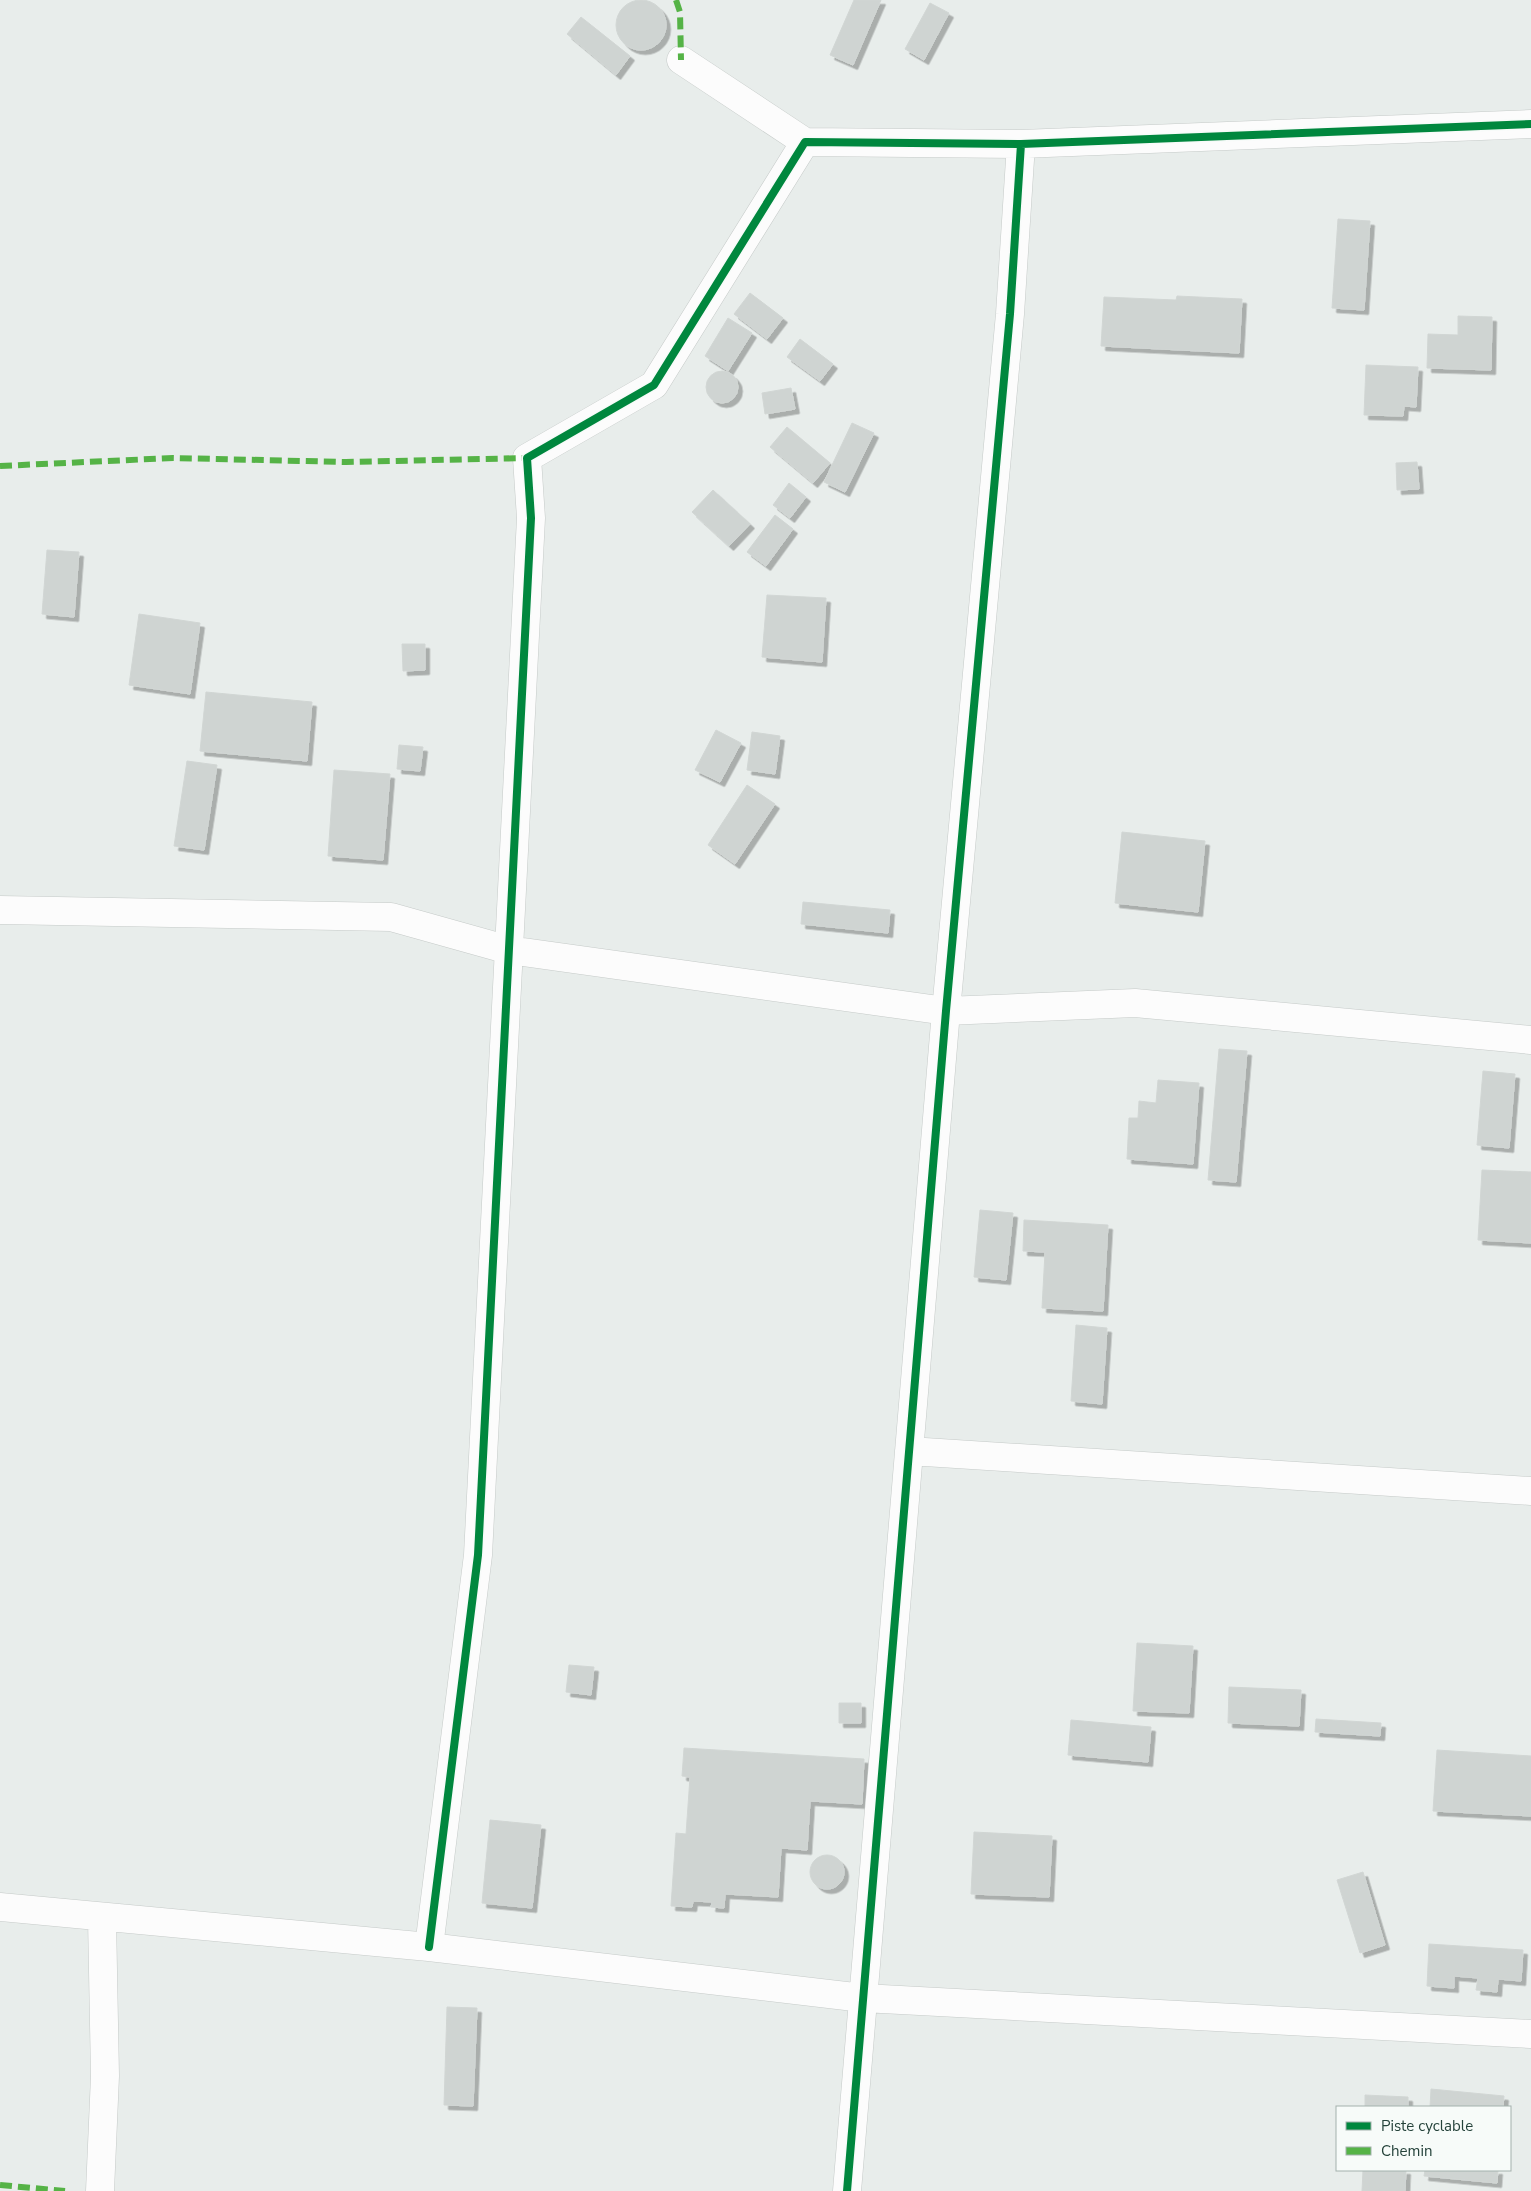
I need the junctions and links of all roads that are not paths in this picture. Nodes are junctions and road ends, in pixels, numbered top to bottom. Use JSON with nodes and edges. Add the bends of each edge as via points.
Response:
{"nodes":[{"id":1,"x":681,"y":60,"type":"dead end"},
{"id":2,"x":1531,"y":124,"type":"edge"},
{"id":3,"x":804,"y":142,"type":"junction"},
{"id":4,"x":1021,"y":144,"type":"junction"},
{"id":5,"x":0,"y":910,"type":"edge"},
{"id":6,"x":509,"y":950,"type":"junction"},
{"id":7,"x":946,"y":1011,"type":"junction"},
{"id":8,"x":1531,"y":1040,"type":"edge"},
{"id":9,"x":909,"y":1451,"type":"junction"},
{"id":10,"x":1531,"y":1491,"type":"edge"},
{"id":11,"x":0,"y":1907,"type":"edge"},
{"id":12,"x":102,"y":1918,"type":"junction"},
{"id":13,"x":429,"y":1947,"type":"junction"},
{"id":14,"x":863,"y":1998,"type":"junction"},
{"id":15,"x":1531,"y":2034,"type":"edge"},
{"id":16,"x":100,"y":2191,"type":"edge"},
{"id":17,"x":847,"y":2191,"type":"edge"}],
"edges":[{"from":1,"to":3,"type":"street"},
{"from":2,"to":4,"type":"street"},
{"from":3,"to":4,"type":"street"},
{"from":3,"to":6,"type":"street","via":[[654,385],[527,458],[530,518]]},
{"from":4,"to":7,"type":"street","via":[[1010,314]]},
{"from":5,"to":6,"type":"street","via":[[390,917]]},
{"from":6,"to":7,"type":"street"},
{"from":6,"to":13,"type":"street","via":[[478,1556]]},
{"from":7,"to":8,"type":"street","via":[[1135,1003]]},
{"from":7,"to":9,"type":"street"},
{"from":9,"to":10,"type":"street"},
{"from":9,"to":14,"type":"street"},
{"from":11,"to":12,"type":"street"},
{"from":12,"to":13,"type":"street"},
{"from":12,"to":16,"type":"street","via":[[105,2076]]},
{"from":13,"to":14,"type":"street"},
{"from":14,"to":15,"type":"street"},
{"from":14,"to":17,"type":"street"}]}
